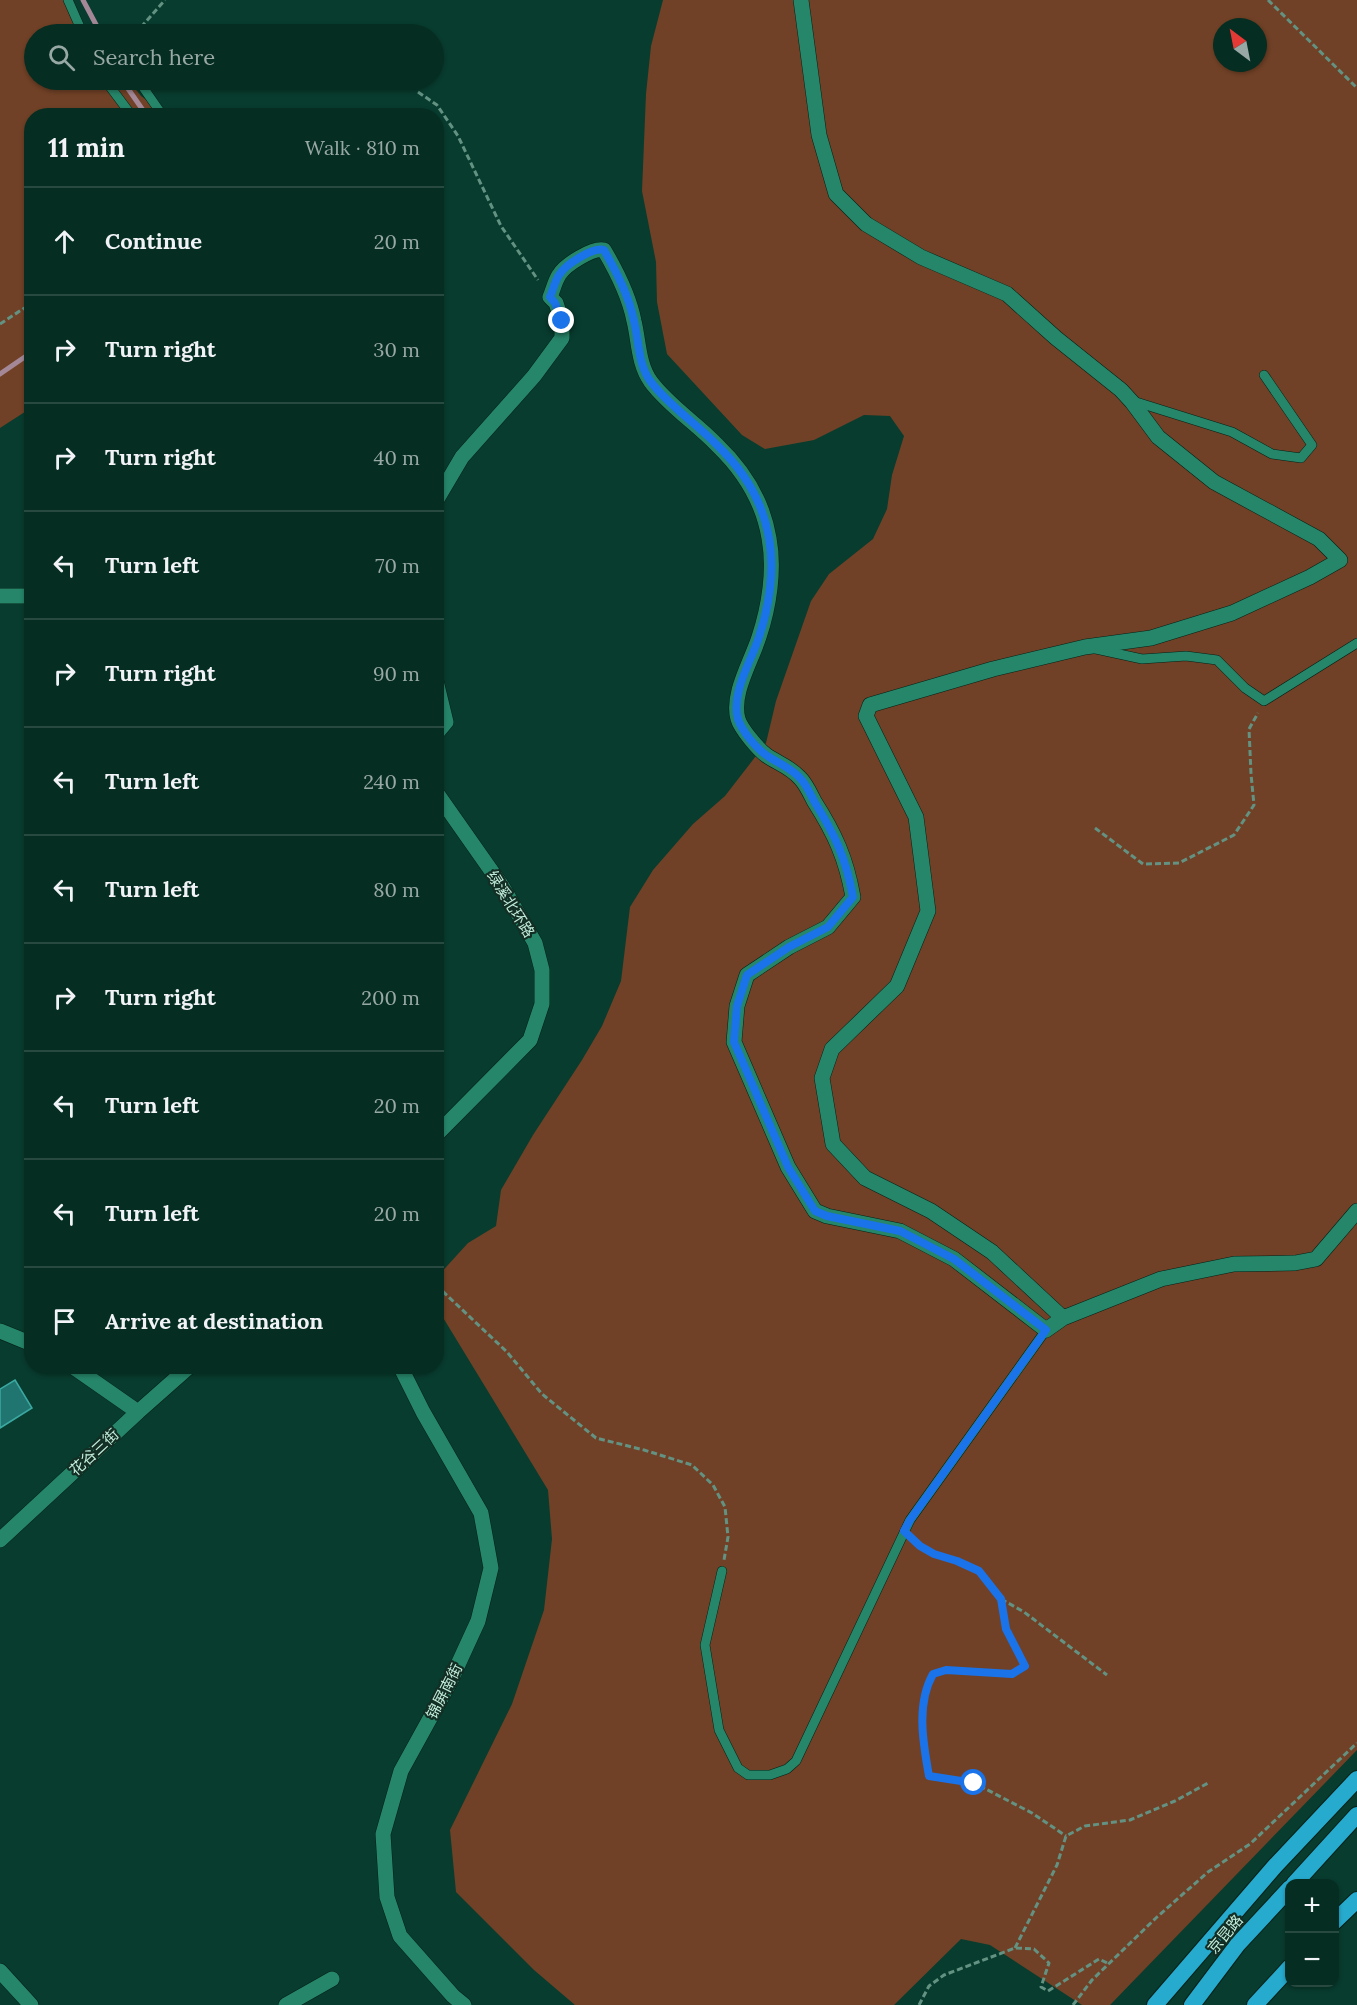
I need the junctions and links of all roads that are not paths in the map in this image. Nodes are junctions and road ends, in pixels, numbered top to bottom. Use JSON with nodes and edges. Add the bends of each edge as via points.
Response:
{"nodes":[{"id":1,"x":69,"y":0,"type":"edge"},
{"id":2,"x":801,"y":0,"type":"edge"},
{"id":3,"x":79,"y":24,"type":"edge"},
{"id":4,"x":112,"y":90,"type":"edge"},
{"id":5,"x":145,"y":90,"type":"edge"},
{"id":6,"x":126,"y":108,"type":"edge"},
{"id":7,"x":157,"y":108,"type":"edge"},
{"id":8,"x":1263,"y":375,"type":"dead end"},
{"id":9,"x":1131,"y":400,"type":"junction"},
{"id":10,"x":444,"y":487,"type":"edge"},
{"id":11,"x":0,"y":596,"type":"edge"},
{"id":12,"x":24,"y":596,"type":"edge"},
{"id":13,"x":1357,"y":643,"type":"edge"},
{"id":14,"x":1085,"y":647,"type":"junction"},
{"id":15,"x":444,"y":804,"type":"edge"},
{"id":16,"x":444,"y":1127,"type":"edge"},
{"id":17,"x":1357,"y":1211,"type":"edge"},
{"id":18,"x":1063,"y":1318,"type":"junction"},
{"id":19,"x":1046,"y":1330,"type":"junction"},
{"id":20,"x":0,"y":1331,"type":"edge"},
{"id":21,"x":24,"y":1341,"type":"edge"},
{"id":22,"x":83,"y":1374,"type":"edge"},
{"id":23,"x":181,"y":1374,"type":"edge"},
{"id":24,"x":404,"y":1374,"type":"edge"},
{"id":25,"x":138,"y":1412,"type":"junction"},
{"id":26,"x":0,"y":1540,"type":"edge"},
{"id":27,"x":722,"y":1571,"type":"road end"},
{"id":28,"x":1357,"y":1779,"type":"edge"},
{"id":29,"x":1357,"y":1815,"type":"edge"},
{"id":30,"x":1299,"y":1879,"type":"edge"},
{"id":31,"x":1285,"y":1893,"type":"edge"},
{"id":32,"x":1357,"y":1900,"type":"edge"},
{"id":33,"x":1339,"y":1918,"type":"edge"},
{"id":34,"x":0,"y":1971,"type":"edge"},
{"id":35,"x":1285,"y":1972,"type":"edge"},
{"id":36,"x":332,"y":1979,"type":"dead end"},
{"id":37,"x":31,"y":2005,"type":"edge"},
{"id":38,"x":286,"y":2005,"type":"edge"},
{"id":39,"x":464,"y":2005,"type":"edge"},
{"id":40,"x":1155,"y":2005,"type":"edge"},
{"id":41,"x":1192,"y":2005,"type":"edge"},
{"id":42,"x":1255,"y":2005,"type":"edge"}],
"edges":[{"from":1,"to":3,"type":"lane"},
{"from":2,"to":9,"type":"street","via":[[819,135],[836,194],[866,224],[921,256],[1007,294]]},
{"from":4,"to":6,"type":"lane"},
{"from":5,"to":7,"type":"lane"},
{"from":8,"to":9,"type":"lane","via":[[1312,445],[1301,458],[1272,454],[1232,432]]},
{"from":9,"to":14,"type":"street","via":[[1158,437],[1214,482],[1319,539],[1340,560],[1232,613],[1151,638]]},
{"from":10,"to":19,"type":"street","via":[[462,457],[534,376],[562,338],[562,321],[550,297],[560,273],[589,253],[604,250],[627,295],[650,381],[718,445],[746,479],[762,508],[770,540],[768,606],[736,697],[739,722],[766,755],[800,778],[839,844],[853,897],[828,927],[747,975],[737,1006],[734,1042],[788,1167],[815,1211],[900,1231],[954,1259]]},
{"from":11,"to":12,"type":"street"},
{"from":13,"to":14,"type":"lane","via":[[1264,700],[1245,688],[1217,660],[1185,656],[1142,659]]},
{"from":14,"to":18,"type":"street","via":[[870,705],[866,716],[916,817],[928,910],[897,987],[832,1049],[822,1078],[833,1144],[865,1178],[931,1211],[992,1251]]},
{"from":15,"to":16,"type":"street","name":"绿溪北环路","via":[[535,943],[542,970],[542,1004],[530,1040]]},
{"from":17,"to":18,"type":"street","via":[[1316,1259],[1234,1264],[1161,1279]]},
{"from":18,"to":19,"type":"street"},
{"from":19,"to":27,"type":"lane","via":[[910,1520],[796,1761],[770,1775],[748,1775],[738,1768],[719,1730],[705,1645]]},
{"from":20,"to":21,"type":"street"},
{"from":22,"to":25,"type":"street"},
{"from":23,"to":25,"type":"street","name":"花谷三街"},
{"from":24,"to":39,"type":"street","name":"锦屏南街","via":[[481,1514],[491,1568],[478,1621],[401,1771],[383,1834],[387,1898],[400,1936]]},
{"from":25,"to":26,"type":"street","name":"花谷三街"},
{"from":28,"to":40,"type":"highway","via":[[1275,1866]]},
{"from":29,"to":30,"type":"highway"},
{"from":31,"to":41,"type":"highway","name":"京昆路","via":[[1238,1944]]},
{"from":32,"to":33,"type":"highway"},
{"from":34,"to":37,"type":"street"},
{"from":35,"to":42,"type":"highway"},
{"from":36,"to":38,"type":"street"}]}
